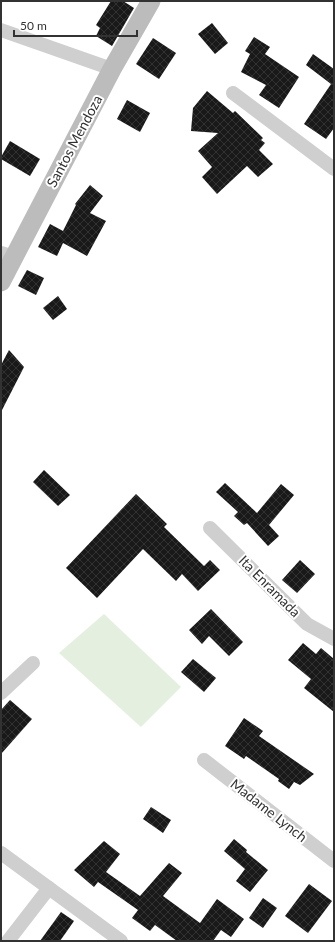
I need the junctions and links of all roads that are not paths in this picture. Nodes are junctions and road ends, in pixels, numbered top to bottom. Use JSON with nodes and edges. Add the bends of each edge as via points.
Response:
{"nodes":[{"id":1,"x":151,"y":1,"type":"edge"},
{"id":2,"x":1,"y":30,"type":"edge"},
{"id":3,"x":112,"y":69,"type":"junction"},
{"id":4,"x":233,"y":93,"type":"dead end"},
{"id":5,"x":334,"y":169,"type":"edge"},
{"id":6,"x":7,"y":255,"type":"edge"},
{"id":7,"x":1,"y":282,"type":"edge"},
{"id":8,"x":210,"y":528,"type":"dead end"},
{"id":9,"x":334,"y":638,"type":"edge"},
{"id":10,"x":33,"y":663,"type":"dead end"},
{"id":11,"x":1,"y":693,"type":"edge"},
{"id":12,"x":204,"y":760,"type":"dead end"},
{"id":13,"x":1,"y":853,"type":"edge"},
{"id":14,"x":334,"y":861,"type":"edge"},
{"id":15,"x":49,"y":888,"type":"junction"},
{"id":16,"x":8,"y":941,"type":"edge"},
{"id":17,"x":121,"y":941,"type":"edge"}],
"edges":[{"from":1,"to":3,"type":"street","name":"Santos Mendoza"},
{"from":2,"to":3,"type":"street"},
{"from":3,"to":6,"type":"street","name":"Santos Mendoza"},
{"from":4,"to":5,"type":"street"},
{"from":6,"to":7,"type":"street","name":"Santos Mendoza"},
{"from":8,"to":9,"type":"street","name":"Ita Enramada","via":[[307,624]]},
{"from":10,"to":11,"type":"street"},
{"from":12,"to":14,"type":"street","name":"Madame Lynch"},
{"from":13,"to":15,"type":"street"},
{"from":15,"to":16,"type":"street"},
{"from":15,"to":17,"type":"street"}]}
